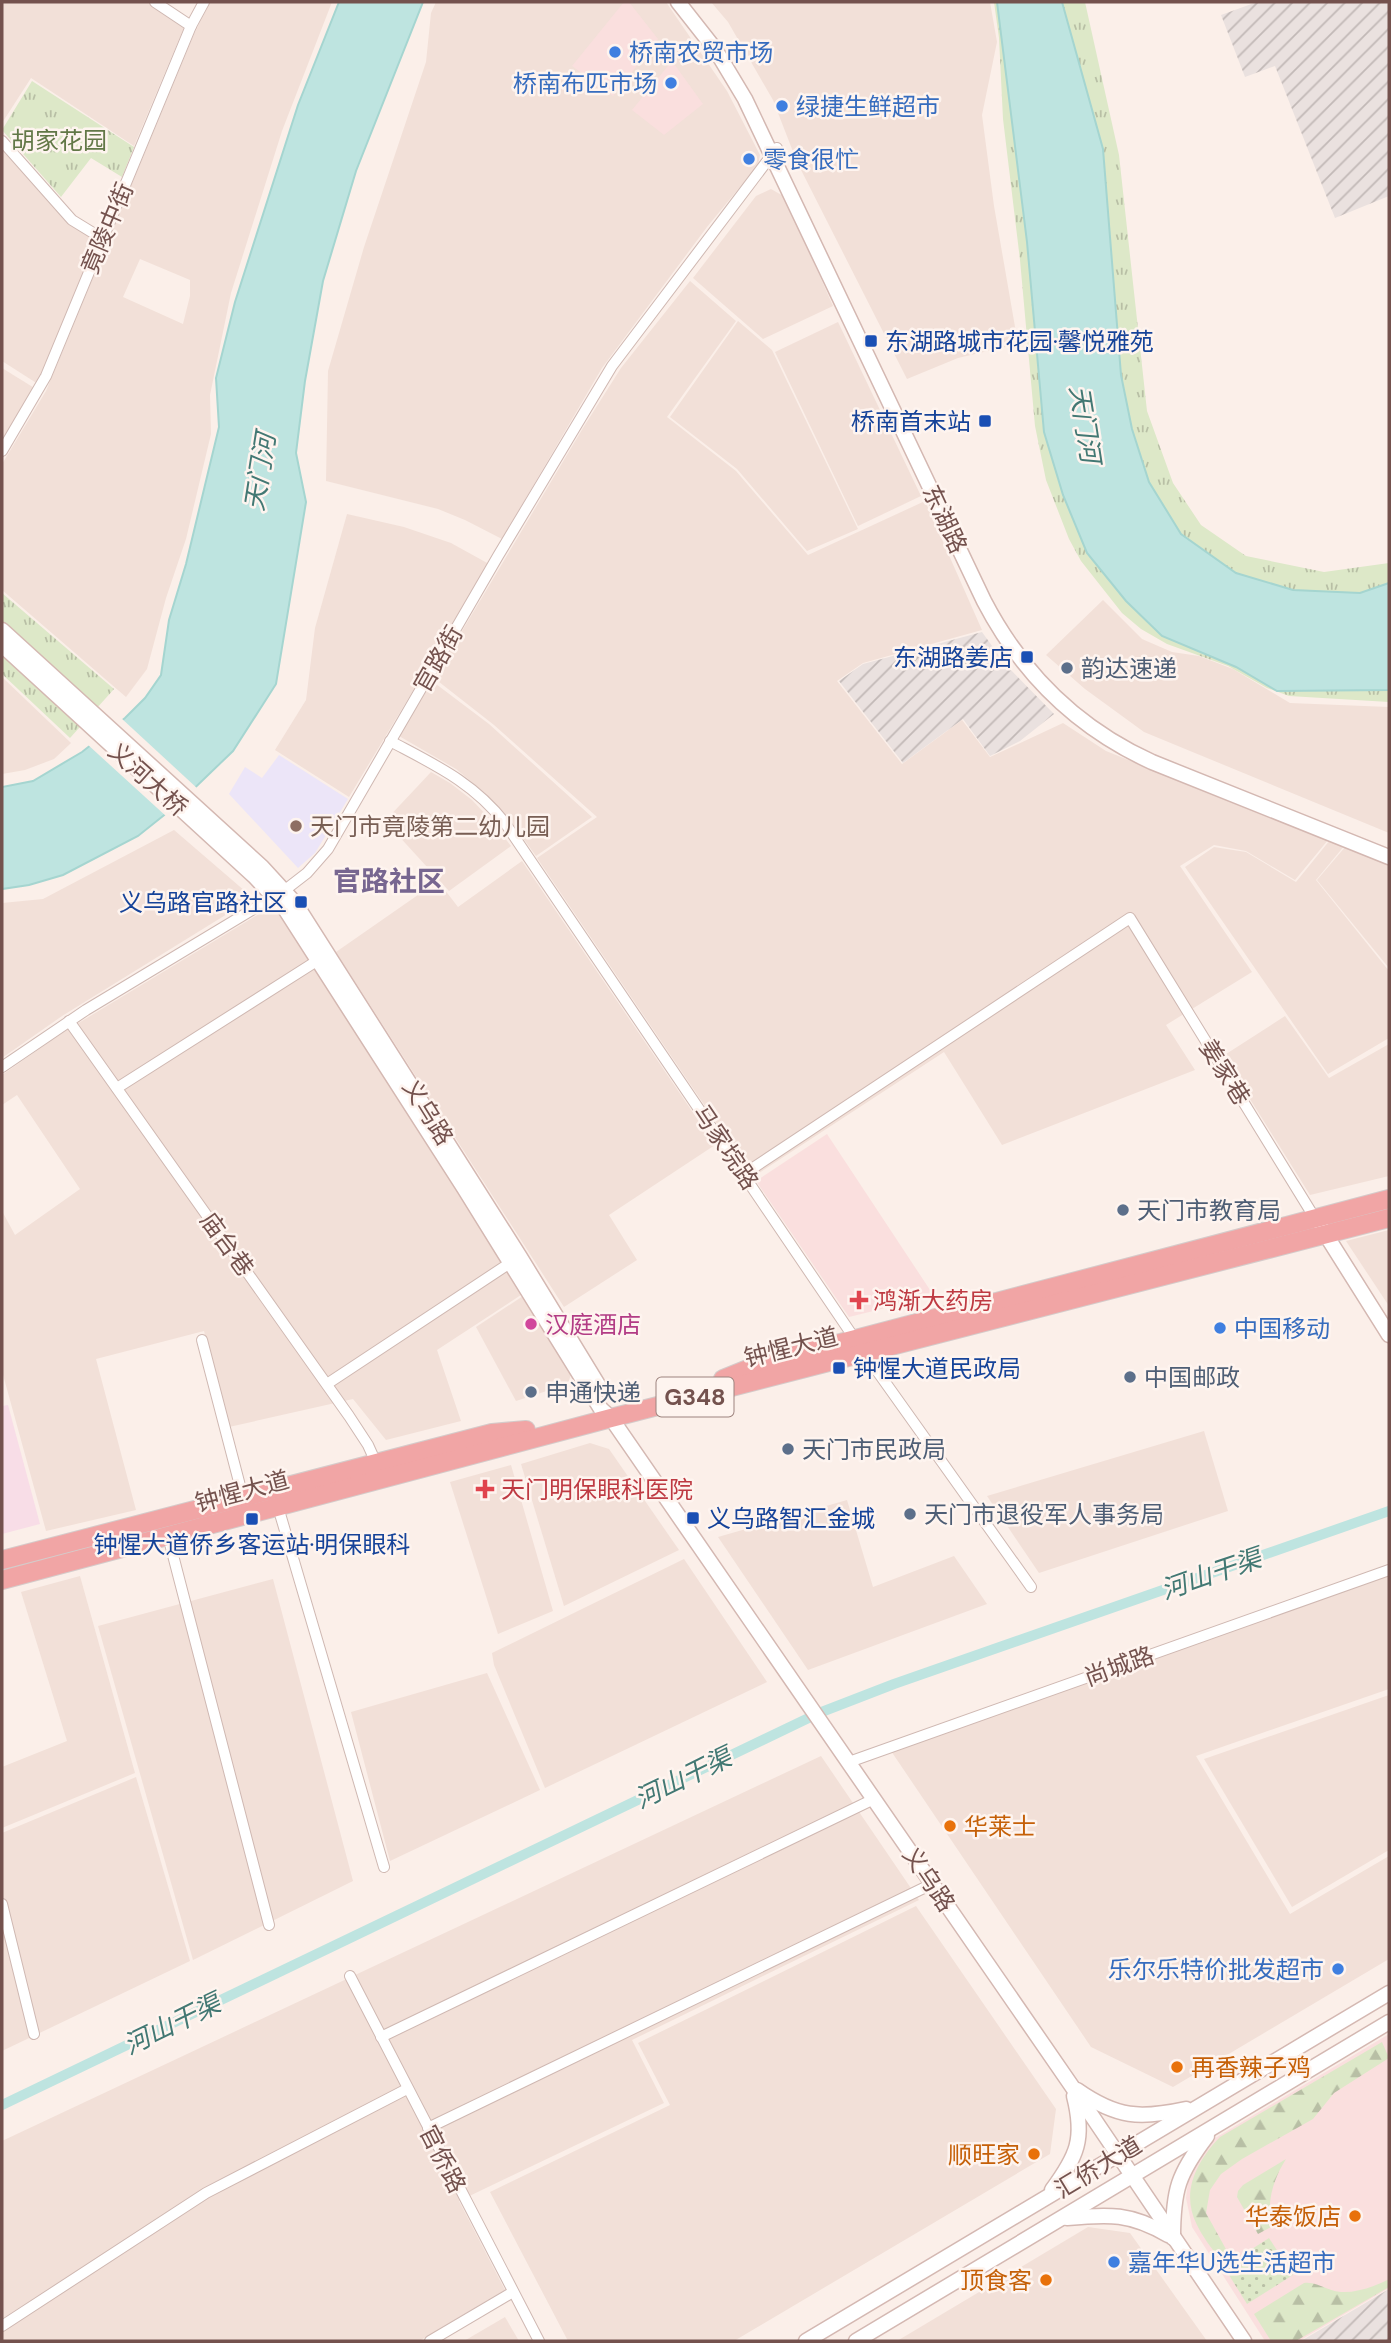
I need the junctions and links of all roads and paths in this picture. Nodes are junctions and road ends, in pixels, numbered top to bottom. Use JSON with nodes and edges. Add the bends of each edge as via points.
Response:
{"nodes":[{"id":1,"x":155,"y":2,"type":"edge"},
{"id":2,"x":204,"y":2,"type":"edge"},
{"id":3,"x":677,"y":2,"type":"edge"},
{"id":4,"x":688,"y":2,"type":"edge"},
{"id":5,"x":191,"y":26,"type":"junction"},
{"id":6,"x":2,"y":141,"type":"edge"},
{"id":7,"x":775,"y":152,"type":"junction"},
{"id":8,"x":103,"y":239,"type":"junction"},
{"id":9,"x":2,"y":451,"type":"edge"},
{"id":10,"x":2,"y":631,"type":"edge"},
{"id":11,"x":2,"y":645,"type":"edge"},
{"id":12,"x":91,"y":719,"type":"junction"},
{"id":13,"x":390,"y":741,"type":"junction"},
{"id":14,"x":213,"y":830,"type":"joint"},
{"id":15,"x":1389,"y":850,"type":"edge"},
{"id":16,"x":1389,"y":857,"type":"edge"},
{"id":17,"x":280,"y":893,"type":"junction"},
{"id":18,"x":323,"y":957,"type":"junction"},
{"id":19,"x":69,"y":1021,"type":"junction"},
{"id":20,"x":2,"y":1067,"type":"edge"},
{"id":21,"x":117,"y":1088,"type":"junction"},
{"id":22,"x":744,"y":1174,"type":"junction"},
{"id":23,"x":1389,"y":1199,"type":"edge"},
{"id":24,"x":1389,"y":1207,"type":"edge"},
{"id":25,"x":1389,"y":1218,"type":"edge"},
{"id":26,"x":1389,"y":1226,"type":"edge"},
{"id":27,"x":1322,"y":1230,"type":"junction"},
{"id":28,"x":515,"y":1260,"type":"junction"},
{"id":29,"x":1017,"y":1310,"type":"junction"},
{"id":30,"x":1389,"y":1335,"type":"edge"},
{"id":31,"x":202,"y":1340,"type":"dead end"},
{"id":32,"x":863,"y":1350,"type":"junction"},
{"id":33,"x":327,"y":1384,"type":"junction"},
{"id":34,"x":608,"y":1411,"type":"junction"},
{"id":35,"x":527,"y":1435,"type":"junction"},
{"id":36,"x":377,"y":1467,"type":"junction"},
{"id":37,"x":244,"y":1501,"type":"junction"},
{"id":38,"x":279,"y":1510,"type":"junction"},
{"id":39,"x":169,"y":1539,"type":"junction"},
{"id":40,"x":2,"y":1560,"type":"edge"},
{"id":41,"x":2,"y":1568,"type":"edge"},
{"id":42,"x":1389,"y":1570,"type":"edge"},
{"id":43,"x":2,"y":1580,"type":"edge"},
{"id":44,"x":2,"y":1587,"type":"edge"},
{"id":45,"x":1031,"y":1587,"type":"dead end"},
{"id":46,"x":849,"y":1762,"type":"junction"},
{"id":47,"x":874,"y":1799,"type":"junction"},
{"id":48,"x":384,"y":1867,"type":"dead end"},
{"id":49,"x":932,"y":1884,"type":"junction"},
{"id":50,"x":2,"y":1904,"type":"edge"},
{"id":51,"x":269,"y":1925,"type":"dead end"},
{"id":52,"x":350,"y":1976,"type":"dead end"},
{"id":53,"x":1389,"y":1993,"type":"edge"},
{"id":54,"x":1389,"y":2022,"type":"edge"},
{"id":55,"x":34,"y":2034,"type":"dead end"},
{"id":56,"x":381,"y":2037,"type":"junction"},
{"id":57,"x":1070,"y":2085,"type":"junction"},
{"id":58,"x":407,"y":2088,"type":"junction"},
{"id":59,"x":1198,"y":2106,"type":"junction"},
{"id":60,"x":428,"y":2128,"type":"junction"},
{"id":61,"x":1212,"y":2129,"type":"junction"},
{"id":62,"x":1117,"y":2156,"type":"junction"},
{"id":63,"x":1131,"y":2177,"type":"junction"},
{"id":64,"x":1046,"y":2198,"type":"junction"},
{"id":65,"x":1062,"y":2218,"type":"junction"},
{"id":66,"x":1172,"y":2238,"type":"junction"},
{"id":67,"x":513,"y":2292,"type":"junction"},
{"id":68,"x":2,"y":2326,"type":"edge"},
{"id":69,"x":430,"y":2341,"type":"edge"},
{"id":70,"x":538,"y":2341,"type":"edge"},
{"id":71,"x":806,"y":2341,"type":"edge"},
{"id":72,"x":856,"y":2341,"type":"edge"},
{"id":73,"x":1244,"y":2341,"type":"edge"}],
"edges":[{"from":1,"to":5,"type":"street"},
{"from":2,"to":5,"type":"street","name":"竟陵中街"},
{"from":3,"to":7,"type":"main road","name":"东湖路","via":[[726,66]]},
{"from":4,"to":7,"type":"main road","name":"东湖路","via":[[733,62]]},
{"from":5,"to":8,"type":"street","name":"竟陵中街"},
{"from":6,"to":8,"type":"street","via":[[72,220]]},
{"from":7,"to":13,"type":"street","name":"官路街","via":[[612,366]]},
{"from":7,"to":15,"type":"main road","name":"东湖路","via":[[998,617],[1031,665],[1070,705],[1126,743]]},
{"from":7,"to":16,"type":"main road","name":"东湖路","via":[[984,601],[1032,674],[1066,709],[1123,748]]},
{"from":8,"to":9,"type":"street","name":"竟陵中街","via":[[40,388]]},
{"from":10,"to":12,"type":"main road"},
{"from":11,"to":12,"type":"main road"},
{"from":12,"to":14,"type":"main road","name":"义河大桥"},
{"from":13,"to":17,"type":"street","name":"官路街","via":[[328,849],[307,873]]},
{"from":13,"to":22,"type":"street","name":"马家垸路","via":[[463,781],[499,815]]},
{"from":14,"to":17,"type":"main road","name":"义乌路"},
{"from":17,"to":18,"type":"main road","name":"义乌路","via":[[291,918]]},
{"from":17,"to":19,"type":"street","name":"官路街"},
{"from":18,"to":21,"type":"street"},
{"from":18,"to":28,"type":"main road","name":"义乌路"},
{"from":19,"to":20,"type":"street","name":"官路街"},
{"from":19,"to":21,"type":"street","name":"庙台巷"},
{"from":21,"to":33,"type":"street","name":"庙台巷"},
{"from":22,"to":27,"type":"street","name":"姜家巷","via":[[1130,918]]},
{"from":22,"to":32,"type":"street","name":"马家垸路"},
{"from":23,"to":27,"type":"highway"},
{"from":24,"to":27,"type":"highway","name":"钟惺大道","number":"G348"},
{"from":25,"to":27,"type":"highway","name":"钟惺大道","number":"G348"},
{"from":26,"to":27,"type":"highway"},
{"from":27,"to":29,"type":"highway","name":"钟惺大道","number":"G348","via":[[1157,1282]]},
{"from":27,"to":29,"type":"highway","name":"钟惺大道","number":"G348","via":[[1195,1254]]},
{"from":27,"to":30,"type":"main road"},
{"from":28,"to":33,"type":"street"},
{"from":28,"to":34,"type":"main road","name":"义乌路"},
{"from":29,"to":32,"type":"highway","name":"钟惺大道","number":"G348"},
{"from":31,"to":37,"type":"street"},
{"from":32,"to":34,"type":"highway","name":"钟惺大道","number":"G348"},
{"from":32,"to":45,"type":"street","name":"马家垸路"},
{"from":33,"to":36,"type":"street","name":"庙台巷","via":[[368,1445]]},
{"from":34,"to":35,"type":"highway","name":"钟惺大道","number":"G348"},
{"from":34,"to":46,"type":"main road","name":"义乌路"},
{"from":35,"to":36,"type":"highway","name":"钟惺大道","number":"G348"},
{"from":35,"to":38,"type":"highway","name":"钟惺大道","number":"G348"},
{"from":36,"to":37,"type":"highway","name":"钟惺大道","number":"G348"},
{"from":37,"to":40,"type":"highway"},
{"from":37,"to":41,"type":"highway","name":"钟惺大道","number":"G348"},
{"from":38,"to":39,"type":"highway","name":"钟惺大道","number":"G348"},
{"from":38,"to":48,"type":"street"},
{"from":39,"to":43,"type":"highway","name":"钟惺大道","number":"G348"},
{"from":39,"to":44,"type":"highway"},
{"from":39,"to":51,"type":"street"},
{"from":42,"to":46,"type":"street","name":"尚城路"},
{"from":46,"to":47,"type":"main road","name":"义乌路"},
{"from":47,"to":49,"type":"main road","name":"义乌路"},
{"from":47,"to":56,"type":"street"},
{"from":49,"to":57,"type":"main road","name":"义乌路"},
{"from":49,"to":60,"type":"street"},
{"from":50,"to":55,"type":"street"},
{"from":52,"to":56,"type":"street","name":"官侨路"},
{"from":53,"to":59,"type":"main road","name":"汇侨大道"},
{"from":54,"to":61,"type":"main road","name":"汇侨大道"},
{"from":56,"to":58,"type":"street","name":"官侨路"},
{"from":57,"to":59,"type":"main road","via":[[1123,2114],[1153,2115]]},
{"from":57,"to":62,"type":"main road","name":"义乌路"},
{"from":57,"to":64,"type":"main road","via":[[1079,2118],[1077,2152]]},
{"from":58,"to":60,"type":"street","name":"官侨路"},
{"from":58,"to":68,"type":"street","via":[[206,2193]]},
{"from":59,"to":62,"type":"main road","name":"汇侨大道"},
{"from":60,"to":67,"type":"street","name":"官侨路"},
{"from":61,"to":63,"type":"main road","name":"汇侨大道"},
{"from":61,"to":66,"type":"main road","via":[[1178,2182]]},
{"from":62,"to":63,"type":"main road","name":"义乌路"},
{"from":62,"to":64,"type":"main road","name":"汇侨大道"},
{"from":63,"to":65,"type":"main road","name":"汇侨大道"},
{"from":63,"to":66,"type":"main road","name":"义乌路"},
{"from":64,"to":71,"type":"main road","name":"汇侨大道"},
{"from":65,"to":66,"type":"main road","via":[[1129,2217]]},
{"from":65,"to":72,"type":"main road","name":"汇侨大道"},
{"from":66,"to":73,"type":"main road","name":"义乌路"},
{"from":67,"to":69,"type":"street"},
{"from":67,"to":70,"type":"street","name":"官侨路"}]}
